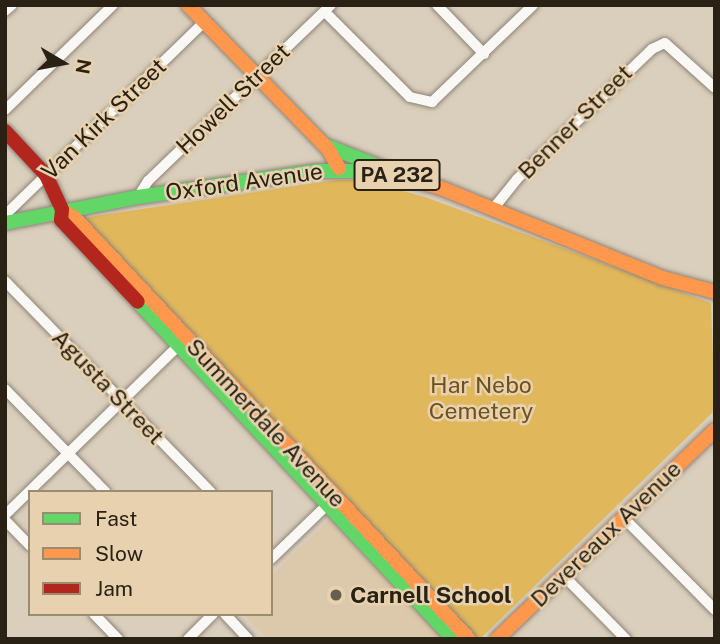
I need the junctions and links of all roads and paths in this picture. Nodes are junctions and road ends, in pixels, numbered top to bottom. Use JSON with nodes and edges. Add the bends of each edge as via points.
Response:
{"nodes":[{"id":1,"x":12,"y":5,"type":"edge"},
{"id":2,"x":113,"y":5,"type":"edge"},
{"id":3,"x":188,"y":5,"type":"edge"},
{"id":4,"x":437,"y":5,"type":"edge"},
{"id":5,"x":533,"y":5,"type":"edge"},
{"id":6,"x":328,"y":8,"type":"edge"},
{"id":7,"x":5,"y":11,"type":"edge"},
{"id":8,"x":204,"y":22,"type":"junction"},
{"id":9,"x":484,"y":54,"type":"junction"},
{"id":10,"x":257,"y":77,"type":"junction"},
{"id":11,"x":715,"y":88,"type":"edge"},
{"id":12,"x":5,"y":110,"type":"edge"},
{"id":13,"x":5,"y":131,"type":"edge"},
{"id":14,"x":323,"y":143,"type":"junction"},
{"id":15,"x":339,"y":168,"type":"junction"},
{"id":16,"x":46,"y":175,"type":"junction"},
{"id":17,"x":403,"y":176,"type":"junction"},
{"id":18,"x":138,"y":197,"type":"junction"},
{"id":19,"x":492,"y":209,"type":"junction"},
{"id":20,"x":62,"y":210,"type":"junction"},
{"id":21,"x":5,"y":215,"type":"edge"},
{"id":22,"x":5,"y":223,"type":"edge"},
{"id":23,"x":5,"y":281,"type":"edge"},
{"id":24,"x":715,"y":292,"type":"edge"},
{"id":25,"x":182,"y":341,"type":"junction"},
{"id":26,"x":5,"y":388,"type":"edge"},
{"id":27,"x":122,"y":402,"type":"junction"},
{"id":28,"x":715,"y":429,"type":"edge"},
{"id":29,"x":69,"y":453,"type":"junction"},
{"id":30,"x":30,"y":490,"type":"edge"},
{"id":31,"x":104,"y":490,"type":"edge"},
{"id":32,"x":209,"y":490,"type":"edge"},
{"id":33,"x":28,"y":492,"type":"edge"},
{"id":34,"x":331,"y":501,"type":"junction"},
{"id":35,"x":5,"y":514,"type":"edge"},
{"id":36,"x":623,"y":517,"type":"junction"},
{"id":37,"x":5,"y":520,"type":"edge"},
{"id":38,"x":28,"y":544,"type":"edge"},
{"id":39,"x":273,"y":556,"type":"edge"},
{"id":40,"x":563,"y":575,"type":"junction"},
{"id":41,"x":715,"y":610,"type":"edge"},
{"id":42,"x":96,"y":616,"type":"edge"},
{"id":43,"x":211,"y":616,"type":"edge"},
{"id":44,"x":227,"y":616,"type":"edge"},
{"id":45,"x":118,"y":639,"type":"edge"},
{"id":46,"x":188,"y":639,"type":"edge"},
{"id":47,"x":248,"y":639,"type":"edge"},
{"id":48,"x":453,"y":639,"type":"edge"},
{"id":49,"x":468,"y":639,"type":"edge"},
{"id":50,"x":497,"y":639,"type":"edge"},
{"id":51,"x":626,"y":639,"type":"edge"}],
"edges":[{"from":1,"to":7,"type":"street"},
{"from":2,"to":12,"type":"street"},
{"from":3,"to":8,"type":"main road"},
{"from":4,"to":9,"type":"street"},
{"from":5,"to":9,"type":"street"},
{"from":6,"to":9,"type":"street","via":[[410,97],[432,102]]},
{"from":6,"to":10,"type":"street","name":"Howell Street"},
{"from":8,"to":10,"type":"main road"},
{"from":8,"to":16,"type":"street","name":"Van Kirk Street"},
{"from":10,"to":14,"type":"main road"},
{"from":10,"to":18,"type":"street","name":"Howell Street","via":[[148,181]]},
{"from":11,"to":19,"type":"street","name":"Benner Street","via":[[665,43],[643,56],[602,95]]},
{"from":13,"to":16,"type":"main road","name":"Summerdale Avenue"},
{"from":14,"to":15,"type":"main road"},
{"from":14,"to":17,"type":"main road"},
{"from":15,"to":17,"type":"main road","name":"Oxford Avenue","number":"PA 232"},
{"from":15,"to":18,"type":"main road","name":"Oxford Avenue","number":"PA 232"},
{"from":16,"to":20,"type":"main road","name":"Summerdale Avenue"},
{"from":16,"to":21,"type":"street","name":"Van Kirk Street"},
{"from":17,"to":19,"type":"main road","name":"Oxford Avenue","number":"PA 232"},
{"from":18,"to":20,"type":"main road","name":"Oxford Avenue","number":"PA 232"},
{"from":19,"to":24,"type":"main road","name":"Oxford Avenue","number":"PA 232","via":[[673,282]]},
{"from":20,"to":22,"type":"main road","name":"Oxford Avenue","number":"PA 232"},
{"from":20,"to":25,"type":"main road","name":"Summerdale Avenue","via":[[61,220]]},
{"from":23,"to":27,"type":"street","name":"Agusta Street"},
{"from":25,"to":27,"type":"street"},
{"from":25,"to":34,"type":"main road","name":"Summerdale Avenue"},
{"from":26,"to":29,"type":"street"},
{"from":27,"to":29,"type":"street"},
{"from":27,"to":32,"type":"street","name":"Agusta Street"},
{"from":28,"to":36,"type":"main road","name":"Devereaux Avenue"},
{"from":29,"to":30,"type":"street"},
{"from":29,"to":31,"type":"street"},
{"from":33,"to":35,"type":"street"},
{"from":34,"to":39,"type":"street"},
{"from":34,"to":48,"type":"main road","name":"Summerdale Avenue"},
{"from":34,"to":49,"type":"main road","name":"Summerdale Avenue"},
{"from":36,"to":40,"type":"main road","name":"Devereaux Avenue"},
{"from":36,"to":41,"type":"street"},
{"from":37,"to":38,"type":"street"},
{"from":40,"to":50,"type":"main road","name":"Devereaux Avenue"},
{"from":40,"to":51,"type":"street"},
{"from":42,"to":45,"type":"street"},
{"from":43,"to":46,"type":"street"},
{"from":44,"to":47,"type":"street"}]}
